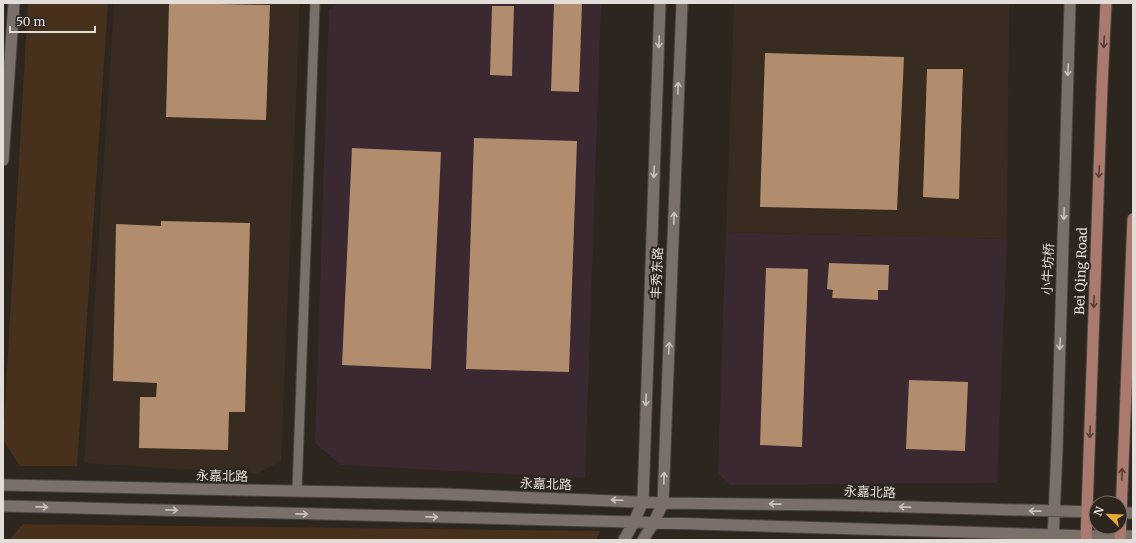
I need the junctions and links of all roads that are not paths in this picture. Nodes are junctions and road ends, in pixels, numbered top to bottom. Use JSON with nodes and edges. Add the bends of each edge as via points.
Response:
{"nodes":[{"id":1,"x":14,"y":3,"type":"edge"},
{"id":2,"x":315,"y":3,"type":"edge"},
{"id":3,"x":660,"y":3,"type":"edge"},
{"id":4,"x":682,"y":3,"type":"edge"},
{"id":5,"x":1070,"y":3,"type":"edge"},
{"id":6,"x":1106,"y":3,"type":"edge"},
{"id":7,"x":3,"y":160,"type":"edge"},
{"id":8,"x":1133,"y":219,"type":"edge"},
{"id":9,"x":1131,"y":305,"type":"edge"},
{"id":10,"x":3,"y":485,"type":"edge"},
{"id":11,"x":297,"y":491,"type":"junction"},
{"id":12,"x":1092,"y":495,"type":"edge"},
{"id":13,"x":1121,"y":495,"type":"edge"},
{"id":14,"x":643,"y":501,"type":"junction"},
{"id":15,"x":663,"y":503,"type":"junction"},
{"id":16,"x":3,"y":506,"type":"edge"},
{"id":17,"x":1055,"y":512,"type":"junction"},
{"id":18,"x":1088,"y":512,"type":"edge"},
{"id":19,"x":634,"y":522,"type":"junction"},
{"id":20,"x":654,"y":522,"type":"junction"},
{"id":21,"x":1133,"y":536,"type":"edge"},
{"id":22,"x":1053,"y":538,"type":"edge"},
{"id":23,"x":1086,"y":538,"type":"edge"},
{"id":24,"x":1120,"y":538,"type":"edge"},
{"id":25,"x":624,"y":540,"type":"edge"},
{"id":26,"x":644,"y":540,"type":"edge"}],
"edges":[{"from":1,"to":7,"type":"street"},
{"from":2,"to":11,"type":"street"},
{"from":3,"to":14,"type":"street","name":"丰秀东路","one_way":true},
{"from":15,"to":4,"type":"street","name":"丰秀东路","one_way":true},
{"from":5,"to":17,"type":"street","name":"小牛坊桥","one_way":true},
{"from":6,"to":12,"type":"main road","name":"Bei Qing Road","one_way":true},
{"from":8,"to":9,"type":"main road"},
{"from":13,"to":9,"type":"main road","one_way":true},
{"from":10,"to":11,"type":"street","name":"永嘉北路"},
{"from":14,"to":11,"type":"street","name":"永嘉北路","one_way":true},
{"from":14,"to":15,"type":"street","name":"永嘉北路"},
{"from":14,"to":19,"type":"street","name":"丰秀东路"},
{"from":17,"to":15,"type":"street","name":"永嘉北路","one_way":true,"via":[[838,505]]},
{"from":15,"to":20,"type":"street","name":"丰秀东路"},
{"from":16,"to":19,"type":"street","one_way":true},
{"from":17,"to":18,"type":"street","name":"永嘉北路"},
{"from":17,"to":22,"type":"street","name":"小牛坊桥"},
{"from":19,"to":20,"type":"street"},
{"from":19,"to":25,"type":"street","name":"丰秀东路"},
{"from":20,"to":22,"type":"street"},
{"from":20,"to":26,"type":"street","name":"丰秀东路"},
{"from":21,"to":24,"type":"street"},
{"from":22,"to":23,"type":"street"},
{"from":23,"to":24,"type":"street"}]}
